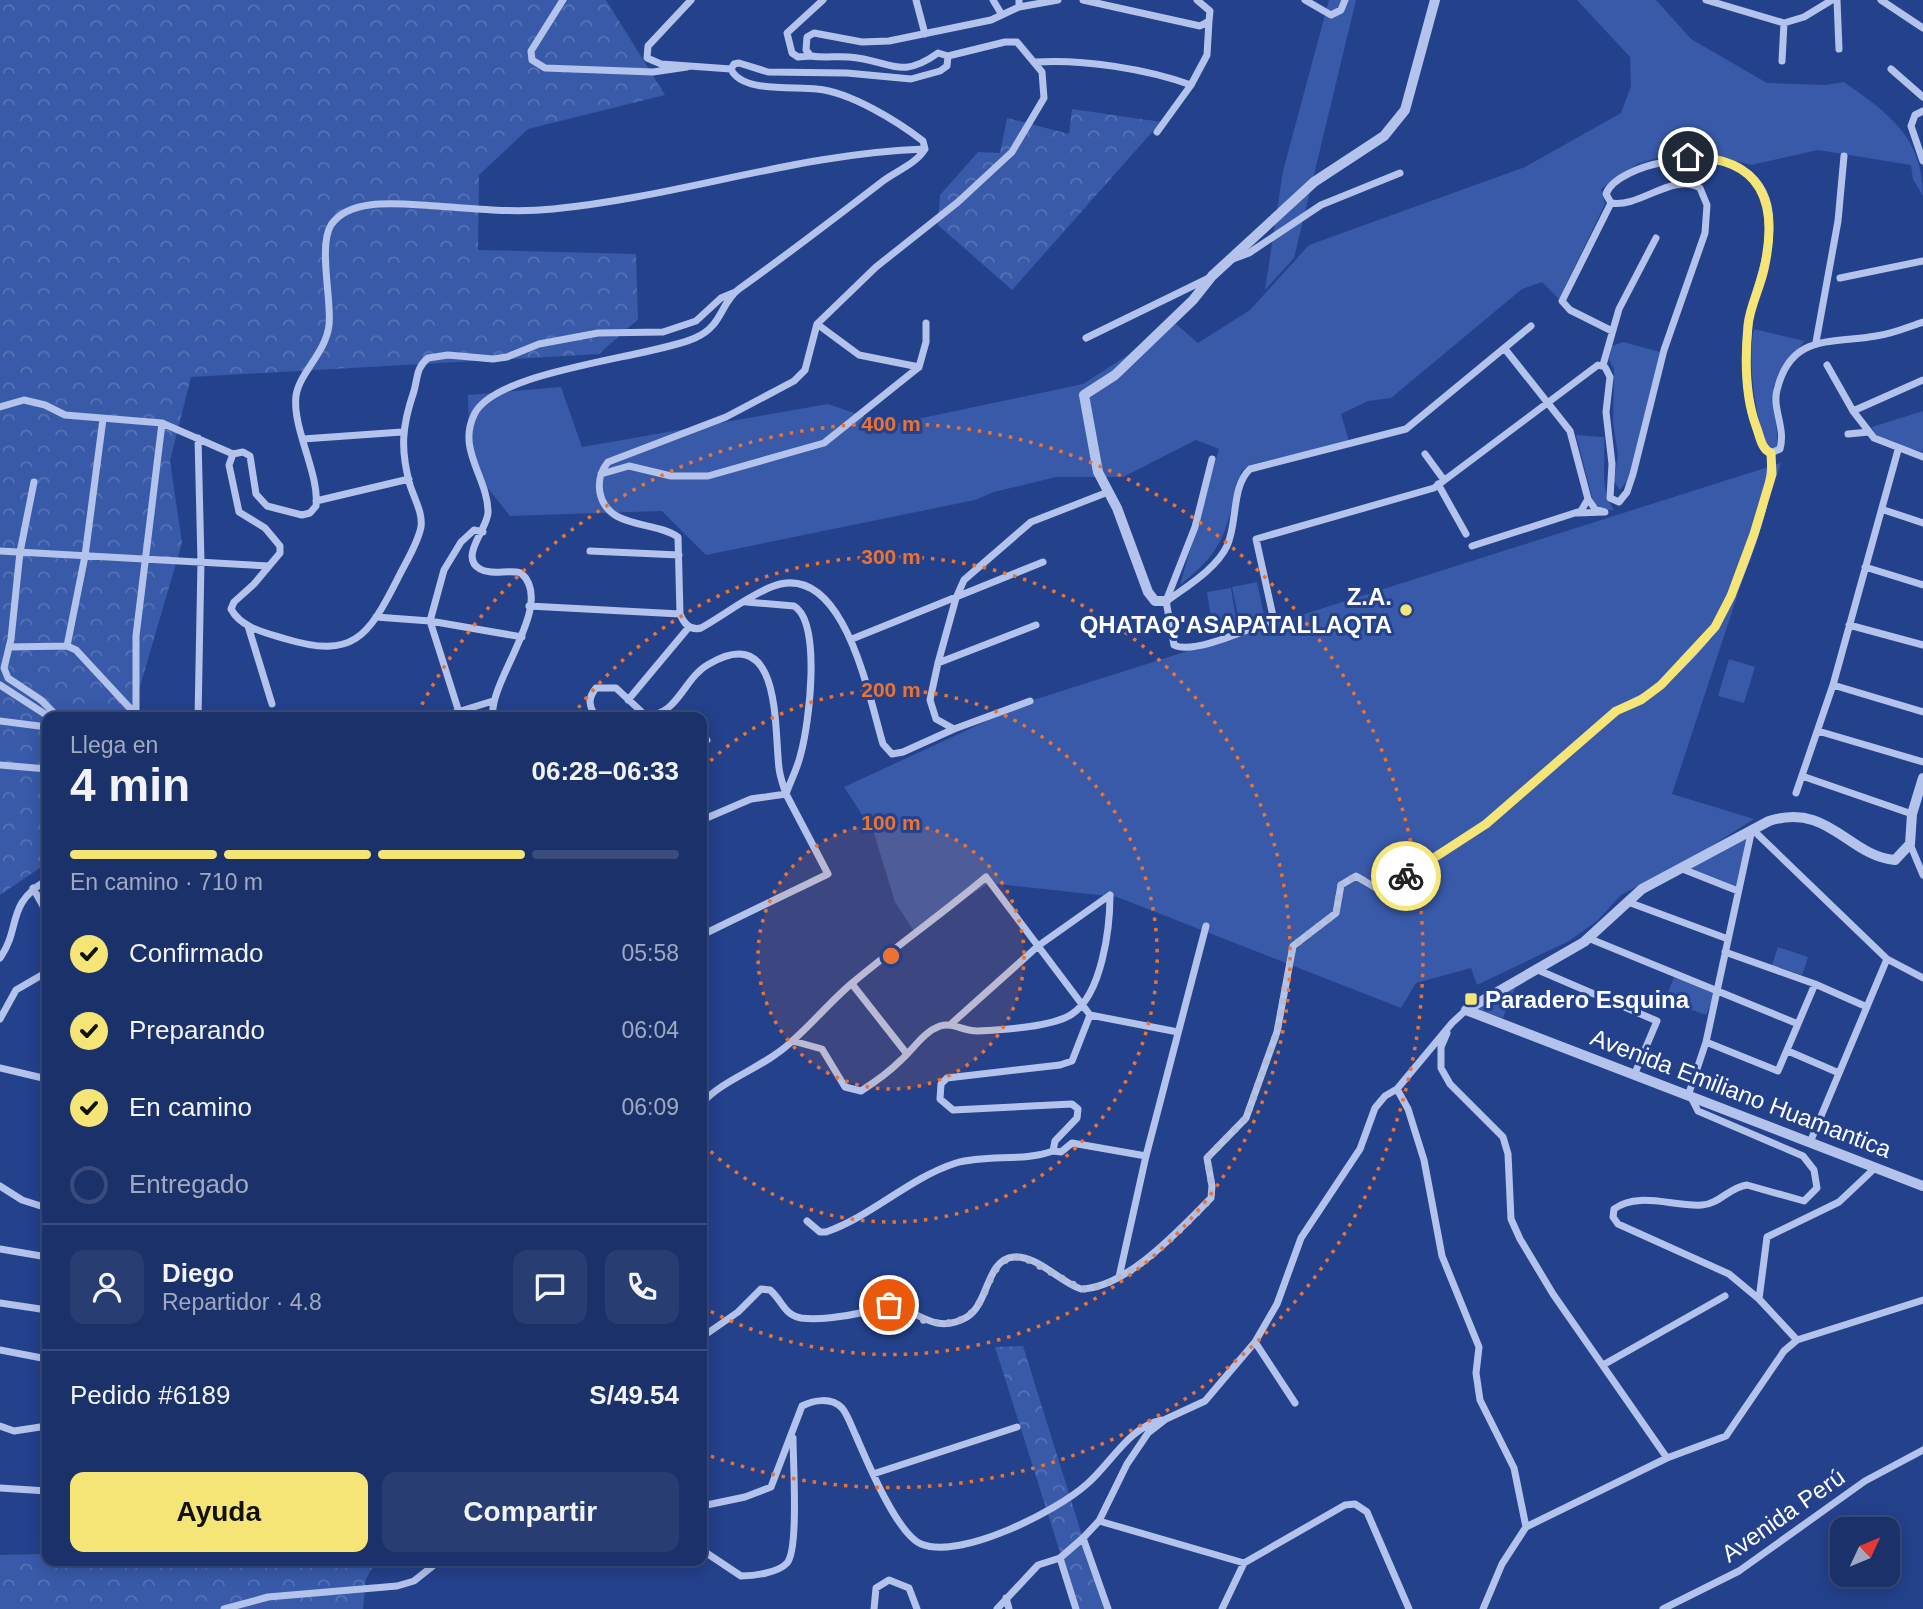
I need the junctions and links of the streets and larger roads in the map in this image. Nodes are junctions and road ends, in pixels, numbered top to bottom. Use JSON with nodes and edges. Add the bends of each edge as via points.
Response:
{"nodes":[{"id":1,"x":563,"y":0,"type":"edge"},
{"id":2,"x":691,"y":0,"type":"edge"},
{"id":3,"x":822,"y":0,"type":"edge"},
{"id":4,"x":916,"y":0,"type":"edge"},
{"id":5,"x":993,"y":0,"type":"edge"},
{"id":6,"x":1058,"y":0,"type":"edge"},
{"id":7,"x":1083,"y":0,"type":"edge"},
{"id":8,"x":1197,"y":0,"type":"edge"},
{"id":9,"x":1305,"y":0,"type":"edge"},
{"id":10,"x":1345,"y":0,"type":"edge"},
{"id":11,"x":1435,"y":0,"type":"edge"},
{"id":12,"x":1706,"y":0,"type":"edge"},
{"id":13,"x":1832,"y":0,"type":"edge"},
{"id":14,"x":1837,"y":0,"type":"edge"},
{"id":15,"x":1881,"y":0,"type":"edge"},
{"id":16,"x":1019,"y":4,"type":"edge"},
{"id":17,"x":1002,"y":15,"type":"junction"},
{"id":18,"x":1209,"y":21,"type":"junction"},
{"id":19,"x":1784,"y":23,"type":"junction"},
{"id":20,"x":1923,"y":28,"type":"edge"},
{"id":21,"x":925,"y":34,"type":"junction"},
{"id":22,"x":1839,"y":50,"type":"dead end"},
{"id":23,"x":811,"y":56,"type":"junction"},
{"id":24,"x":948,"y":56,"type":"junction"},
{"id":25,"x":1782,"y":61,"type":"dead end"},
{"id":26,"x":1035,"y":62,"type":"junction"},
{"id":27,"x":687,"y":67,"type":"junction"},
{"id":28,"x":731,"y":69,"type":"junction"},
{"id":29,"x":1891,"y":69,"type":"dead end"},
{"id":30,"x":1191,"y":85,"type":"junction"},
{"id":31,"x":1923,"y":97,"type":"edge"},
{"id":32,"x":1923,"y":111,"type":"edge"},
{"id":33,"x":1157,"y":131,"type":"dead end"},
{"id":34,"x":1913,"y":133,"type":"junction"},
{"id":35,"x":1923,"y":145,"type":"edge"},
{"id":36,"x":925,"y":149,"type":"junction"},
{"id":37,"x":1844,"y":156,"type":"dead end"},
{"id":38,"x":1923,"y":161,"type":"edge"},
{"id":39,"x":1400,"y":173,"type":"dead end"},
{"id":40,"x":1611,"y":203,"type":"junction"},
{"id":41,"x":1656,"y":237,"type":"dead end"},
{"id":42,"x":1229,"y":260,"type":"junction"},
{"id":43,"x":1923,"y":261,"type":"edge"},
{"id":44,"x":1212,"y":276,"type":"junction"},
{"id":45,"x":1840,"y":278,"type":"dead end"},
{"id":46,"x":733,"y":293,"type":"junction"},
{"id":47,"x":1923,"y":322,"type":"edge"},
{"id":48,"x":926,"y":323,"type":"dead end"},
{"id":49,"x":817,"y":324,"type":"junction"},
{"id":50,"x":1531,"y":326,"type":"dead end"},
{"id":51,"x":1612,"y":331,"type":"junction"},
{"id":52,"x":1086,"y":338,"type":"dead end"},
{"id":53,"x":1816,"y":342,"type":"junction"},
{"id":54,"x":1505,"y":349,"type":"junction"},
{"id":55,"x":1603,"y":365,"type":"junction"},
{"id":56,"x":1826,"y":365,"type":"dead end"},
{"id":57,"x":919,"y":367,"type":"junction"},
{"id":58,"x":1923,"y":380,"type":"edge"},
{"id":59,"x":1548,"y":402,"type":"junction"},
{"id":60,"x":0,"y":407,"type":"edge"},
{"id":61,"x":1853,"y":411,"type":"junction"},
{"id":62,"x":103,"y":419,"type":"junction"},
{"id":63,"x":162,"y":423,"type":"junction"},
{"id":64,"x":402,"y":432,"type":"junction"},
{"id":65,"x":1869,"y":432,"type":"junction"},
{"id":66,"x":1848,"y":434,"type":"dead end"},
{"id":67,"x":198,"y":438,"type":"junction"},
{"id":68,"x":303,"y":439,"type":"junction"},
{"id":69,"x":1898,"y":450,"type":"junction"},
{"id":70,"x":1771,"y":453,"type":"junction"},
{"id":71,"x":233,"y":454,"type":"junction"},
{"id":72,"x":1425,"y":454,"type":"dead end"},
{"id":73,"x":1923,"y":457,"type":"edge"},
{"id":74,"x":1212,"y":460,"type":"dead end"},
{"id":75,"x":600,"y":475,"type":"junction"},
{"id":76,"x":409,"y":479,"type":"junction"},
{"id":77,"x":34,"y":482,"type":"dead end"},
{"id":78,"x":1441,"y":482,"type":"junction"},
{"id":79,"x":1108,"y":492,"type":"junction"},
{"id":80,"x":1588,"y":499,"type":"junction"},
{"id":81,"x":316,"y":501,"type":"junction"},
{"id":82,"x":1884,"y":510,"type":"junction"},
{"id":83,"x":1576,"y":513,"type":"junction"},
{"id":84,"x":1923,"y":523,"type":"edge"},
{"id":85,"x":483,"y":533,"type":"junction"},
{"id":86,"x":1466,"y":534,"type":"dead end"},
{"id":87,"x":1472,"y":546,"type":"dead end"},
{"id":88,"x":0,"y":551,"type":"edge"},
{"id":89,"x":590,"y":551,"type":"dead end"},
{"id":90,"x":20,"y":552,"type":"junction"},
{"id":91,"x":679,"y":555,"type":"junction"},
{"id":92,"x":85,"y":556,"type":"junction"},
{"id":93,"x":148,"y":559,"type":"junction"},
{"id":94,"x":201,"y":562,"type":"junction"},
{"id":95,"x":1043,"y":562,"type":"dead end"},
{"id":96,"x":269,"y":566,"type":"junction"},
{"id":97,"x":1865,"y":567,"type":"junction"},
{"id":98,"x":1923,"y":585,"type":"edge"},
{"id":99,"x":956,"y":598,"type":"junction"},
{"id":100,"x":1166,"y":601,"type":"junction"},
{"id":101,"x":745,"y":602,"type":"junction"},
{"id":102,"x":529,"y":606,"type":"junction"},
{"id":103,"x":680,"y":614,"type":"junction"},
{"id":104,"x":376,"y":617,"type":"junction"},
{"id":105,"x":430,"y":621,"type":"junction"},
{"id":106,"x":1036,"y":625,"type":"dead end"},
{"id":107,"x":1849,"y":625,"type":"junction"},
{"id":108,"x":248,"y":626,"type":"junction"},
{"id":109,"x":689,"y":627,"type":"junction"},
{"id":110,"x":522,"y":637,"type":"junction"},
{"id":111,"x":852,"y":639,"type":"junction"},
{"id":112,"x":1923,"y":645,"type":"edge"},
{"id":113,"x":67,"y":646,"type":"junction"},
{"id":114,"x":9,"y":647,"type":"junction"},
{"id":115,"x":938,"y":663,"type":"junction"},
{"id":116,"x":0,"y":685,"type":"edge"},
{"id":117,"x":1833,"y":685,"type":"junction"},
{"id":118,"x":628,"y":700,"type":"junction"},
{"id":119,"x":493,"y":701,"type":"junction"},
{"id":120,"x":1030,"y":701,"type":"dead end"},
{"id":121,"x":272,"y":704,"type":"dead end"},
{"id":122,"x":458,"y":709,"type":"junction"},
{"id":123,"x":42,"y":712,"type":"edge"},
{"id":124,"x":53,"y":712,"type":"edge"},
{"id":125,"x":134,"y":712,"type":"edge"},
{"id":126,"x":137,"y":712,"type":"edge"},
{"id":127,"x":198,"y":712,"type":"edge"},
{"id":128,"x":451,"y":712,"type":"edge"},
{"id":129,"x":493,"y":712,"type":"edge"},
{"id":130,"x":594,"y":712,"type":"edge"},
{"id":131,"x":642,"y":712,"type":"edge"},
{"id":132,"x":666,"y":712,"type":"edge"},
{"id":133,"x":1923,"y":712,"type":"edge"},
{"id":134,"x":0,"y":721,"type":"edge"},
{"id":135,"x":42,"y":726,"type":"edge"},
{"id":136,"x":954,"y":729,"type":"junction"},
{"id":137,"x":1818,"y":731,"type":"junction"},
{"id":138,"x":1923,"y":762,"type":"edge"},
{"id":139,"x":0,"y":765,"type":"edge"},
{"id":140,"x":42,"y":769,"type":"edge"},
{"id":141,"x":1802,"y":776,"type":"junction"},
{"id":142,"x":1923,"y":778,"type":"edge"},
{"id":143,"x":1796,"y":793,"type":"dead end"},
{"id":144,"x":786,"y":794,"type":"junction"},
{"id":145,"x":1912,"y":814,"type":"junction"},
{"id":146,"x":707,"y":818,"type":"edge"},
{"id":147,"x":1752,"y":828,"type":"junction"},
{"id":148,"x":1910,"y":844,"type":"junction"},
{"id":149,"x":1680,"y":868,"type":"junction"},
{"id":150,"x":1923,"y":875,"type":"edge"},
{"id":151,"x":42,"y":883,"type":"edge"},
{"id":152,"x":33,"y":888,"type":"junction"},
{"id":153,"x":1738,"y":891,"type":"junction"},
{"id":154,"x":1628,"y":902,"type":"junction"},
{"id":155,"x":42,"y":904,"type":"edge"},
{"id":156,"x":1206,"y":926,"type":"dead end"},
{"id":157,"x":707,"y":933,"type":"edge"},
{"id":158,"x":1588,"y":938,"type":"junction"},
{"id":159,"x":1728,"y":939,"type":"junction"},
{"id":160,"x":1038,"y":947,"type":"junction"},
{"id":161,"x":1725,"y":952,"type":"junction"},
{"id":162,"x":0,"y":958,"type":"edge"},
{"id":163,"x":1887,"y":958,"type":"junction"},
{"id":164,"x":1538,"y":970,"type":"junction"},
{"id":165,"x":42,"y":975,"type":"edge"},
{"id":166,"x":1923,"y":978,"type":"edge"},
{"id":167,"x":852,"y":984,"type":"junction"},
{"id":168,"x":1815,"y":984,"type":"junction"},
{"id":169,"x":1716,"y":993,"type":"junction"},
{"id":170,"x":1082,"y":1005,"type":"junction"},
{"id":171,"x":1867,"y":1007,"type":"junction"},
{"id":172,"x":1466,"y":1010,"type":"junction"},
{"id":173,"x":1090,"y":1015,"type":"junction"},
{"id":174,"x":0,"y":1019,"type":"edge"},
{"id":175,"x":1452,"y":1023,"type":"junction"},
{"id":176,"x":951,"y":1024,"type":"junction"},
{"id":177,"x":1798,"y":1024,"type":"junction"},
{"id":178,"x":1178,"y":1032,"type":"junction"},
{"id":179,"x":793,"y":1041,"type":"junction"},
{"id":180,"x":1706,"y":1042,"type":"junction"},
{"id":181,"x":1788,"y":1051,"type":"junction"},
{"id":182,"x":907,"y":1054,"type":"junction"},
{"id":183,"x":0,"y":1068,"type":"edge"},
{"id":184,"x":1635,"y":1073,"type":"junction"},
{"id":185,"x":1839,"y":1073,"type":"junction"},
{"id":186,"x":42,"y":1078,"type":"edge"},
{"id":187,"x":1397,"y":1089,"type":"junction"},
{"id":188,"x":1689,"y":1093,"type":"junction"},
{"id":189,"x":707,"y":1098,"type":"edge"},
{"id":190,"x":1811,"y":1140,"type":"junction"},
{"id":191,"x":1054,"y":1152,"type":"junction"},
{"id":192,"x":1146,"y":1156,"type":"junction"},
{"id":193,"x":1876,"y":1167,"type":"junction"},
{"id":194,"x":0,"y":1185,"type":"edge"},
{"id":195,"x":1923,"y":1186,"type":"edge"},
{"id":196,"x":42,"y":1206,"type":"edge"},
{"id":197,"x":807,"y":1221,"type":"dead end"},
{"id":198,"x":0,"y":1250,"type":"edge"},
{"id":199,"x":42,"y":1256,"type":"edge"},
{"id":200,"x":1119,"y":1277,"type":"junction"},
{"id":201,"x":1726,"y":1296,"type":"dead end"},
{"id":202,"x":1759,"y":1299,"type":"junction"},
{"id":203,"x":1923,"y":1300,"type":"edge"},
{"id":204,"x":0,"y":1303,"type":"edge"},
{"id":205,"x":42,"y":1309,"type":"edge"},
{"id":206,"x":707,"y":1334,"type":"edge"},
{"id":207,"x":1797,"y":1340,"type":"junction"},
{"id":208,"x":1255,"y":1342,"type":"junction"},
{"id":209,"x":0,"y":1350,"type":"edge"},
{"id":210,"x":42,"y":1358,"type":"edge"},
{"id":211,"x":1603,"y":1365,"type":"junction"},
{"id":212,"x":1295,"y":1403,"type":"dead end"},
{"id":213,"x":1166,"y":1419,"type":"junction"},
{"id":214,"x":0,"y":1426,"type":"edge"},
{"id":215,"x":42,"y":1427,"type":"edge"},
{"id":216,"x":1017,"y":1427,"type":"dead end"},
{"id":217,"x":793,"y":1434,"type":"junction"},
{"id":218,"x":1923,"y":1450,"type":"edge"},
{"id":219,"x":1667,"y":1458,"type":"junction"},
{"id":220,"x":873,"y":1474,"type":"junction"},
{"id":221,"x":0,"y":1488,"type":"edge"},
{"id":222,"x":42,"y":1491,"type":"edge"},
{"id":223,"x":707,"y":1505,"type":"edge"},
{"id":224,"x":1099,"y":1521,"type":"junction"},
{"id":225,"x":1526,"y":1527,"type":"junction"},
{"id":226,"x":1083,"y":1538,"type":"junction"},
{"id":227,"x":707,"y":1553,"type":"edge"},
{"id":228,"x":1060,"y":1558,"type":"junction"},
{"id":229,"x":1244,"y":1563,"type":"junction"},
{"id":230,"x":433,"y":1566,"type":"edge"},
{"id":231,"x":1006,"y":1598,"type":"junction"},
{"id":232,"x":224,"y":1609,"type":"edge"},
{"id":233,"x":874,"y":1609,"type":"edge"},
{"id":234,"x":917,"y":1609,"type":"edge"},
{"id":235,"x":997,"y":1609,"type":"edge"},
{"id":236,"x":1009,"y":1609,"type":"edge"},
{"id":237,"x":1076,"y":1609,"type":"edge"},
{"id":238,"x":1108,"y":1609,"type":"edge"},
{"id":239,"x":1222,"y":1609,"type":"edge"},
{"id":240,"x":1409,"y":1609,"type":"edge"},
{"id":241,"x":1483,"y":1609,"type":"edge"},
{"id":242,"x":1663,"y":1609,"type":"edge"}],
"edges":[{"from":1,"to":27,"type":"street","via":[[531,51],[536,64],[653,72]]},
{"from":2,"to":27,"type":"street","via":[[646,52],[651,62]]},
{"from":3,"to":23,"type":"street","via":[[787,33],[792,53]]},
{"from":4,"to":21,"type":"street"},
{"from":5,"to":17,"type":"street"},
{"from":6,"to":16,"type":"street"},
{"from":7,"to":18,"type":"street","via":[[1200,26]]},
{"from":8,"to":18,"type":"street","via":[[1210,11]]},
{"from":9,"to":10,"type":"street","via":[[1331,15],[1341,10]]},
{"from":11,"to":42,"type":"street","via":[[1405,110],[1397,124],[1314,181]]},
{"from":12,"to":19,"type":"street"},
{"from":13,"to":19,"type":"street"},
{"from":14,"to":22,"type":"street"},
{"from":15,"to":20,"type":"street"},
{"from":16,"to":17,"type":"street"},
{"from":17,"to":21,"type":"street"},
{"from":18,"to":30,"type":"street","via":[[1207,55]]},
{"from":19,"to":25,"type":"street"},
{"from":21,"to":23,"type":"street","via":[[862,42],[814,33],[805,45]]},
{"from":23,"to":24,"type":"street","via":[[849,57],[898,68],[919,67],[938,54]]},
{"from":24,"to":26,"type":"street","via":[[1005,42],[1017,43]]},
{"from":24,"to":28,"type":"street","via":[[947,66],[940,71],[911,79],[847,72],[768,72],[739,63]]},
{"from":26,"to":30,"type":"street","via":[[1147,73]]},
{"from":26,"to":49,"type":"street","via":[[1044,79],[1044,98],[1012,152],[876,267]]},
{"from":27,"to":28,"type":"street"},
{"from":28,"to":36,"type":"street","via":[[747,83],[819,89],[842,96],[908,130],[923,141]]},
{"from":29,"to":31,"type":"street"},
{"from":30,"to":33,"type":"street"},
{"from":32,"to":34,"type":"street","via":[[1912,120]]},
{"from":34,"to":35,"type":"street"},
{"from":34,"to":38,"type":"street"},
{"from":36,"to":46,"type":"street"},
{"from":36,"to":68,"type":"street","via":[[858,153],[556,209],[471,210],[384,202],[351,211],[329,230],[326,281],[330,323],[317,359],[296,395]]},
{"from":37,"to":53,"type":"street","via":[[1838,221]]},
{"from":39,"to":42,"type":"street","via":[[1321,205],[1250,253]]},
{"from":40,"to":51,"type":"street","via":[[1562,301],[1570,310]]},
{"from":40,"to":55,"type":"street","via":[[1625,204],[1687,184],[1700,188],[1707,205],[1705,233],[1664,350],[1633,474],[1619,502],[1610,498],[1609,492],[1612,464],[1606,412],[1610,377]]},
{"from":40,"to":70,"type":"street","via":[[1606,194],[1616,182],[1653,165],[1688,157],[1734,163],[1758,184],[1766,204],[1769,243],[1748,325],[1748,382],[1754,420],[1763,446]]},
{"from":41,"to":51,"type":"street"},
{"from":42,"to":44,"type":"street"},
{"from":43,"to":45,"type":"street"},
{"from":44,"to":52,"type":"street"},
{"from":44,"to":79,"type":"street","via":[[1115,375],[1084,395],[1098,472]]},
{"from":46,"to":64,"type":"street","via":[[696,321],[663,332],[598,333],[539,344],[493,359],[428,358],[416,373]]},
{"from":46,"to":85,"type":"street","via":[[718,323],[694,339],[650,353],[568,368],[480,405],[468,437],[488,512]]},
{"from":47,"to":53,"type":"street","via":[[1881,336]]},
{"from":48,"to":57,"type":"street"},
{"from":49,"to":57,"type":"street","via":[[859,355]]},
{"from":49,"to":75,"type":"street","via":[[805,370],[794,381],[726,417],[621,455],[608,462]]},
{"from":50,"to":54,"type":"street"},
{"from":51,"to":55,"type":"street"},
{"from":53,"to":70,"type":"street","via":[[1801,350],[1778,387],[1783,440],[1780,449]]},
{"from":54,"to":59,"type":"street"},
{"from":54,"to":100,"type":"street","via":[[1406,429],[1250,469],[1242,481],[1227,545],[1200,577]]},
{"from":55,"to":59,"type":"street","via":[[1593,367]]},
{"from":56,"to":61,"type":"street"},
{"from":57,"to":75,"type":"street","via":[[824,443],[708,476],[671,475],[629,466]]},
{"from":58,"to":61,"type":"street"},
{"from":59,"to":78,"type":"street"},
{"from":59,"to":80,"type":"street","via":[[1570,431]]},
{"from":60,"to":62,"type":"street","via":[[23,400],[65,415]]},
{"from":61,"to":65,"type":"street"},
{"from":62,"to":63,"type":"street"},
{"from":62,"to":92,"type":"street"},
{"from":63,"to":67,"type":"street"},
{"from":63,"to":93,"type":"street"},
{"from":64,"to":68,"type":"street"},
{"from":64,"to":76,"type":"street"},
{"from":65,"to":66,"type":"street"},
{"from":65,"to":69,"type":"street"},
{"from":67,"to":71,"type":"street"},
{"from":67,"to":94,"type":"street"},
{"from":68,"to":81,"type":"street"},
{"from":69,"to":73,"type":"street"},
{"from":69,"to":82,"type":"street"},
{"from":70,"to":200,"type":"street","via":[[1771,480],[1731,596],[1715,627],[1661,685],[1616,711],[1486,824],[1385,889],[1356,876],[1341,885],[1336,913],[1290,952],[1277,1032],[1246,1118],[1207,1158],[1211,1198],[1160,1247]]},
{"from":71,"to":81,"type":"street","via":[[250,456],[256,494],[267,506],[307,514]]},
{"from":71,"to":96,"type":"street","via":[[229,465],[239,512],[265,528],[280,546]]},
{"from":72,"to":78,"type":"street"},
{"from":74,"to":100,"type":"street","via":[[1195,527]]},
{"from":75,"to":91,"type":"street","via":[[600,493],[611,512],[676,534]]},
{"from":76,"to":81,"type":"street"},
{"from":76,"to":104,"type":"street","via":[[421,525],[410,557]]},
{"from":77,"to":90,"type":"street"},
{"from":78,"to":86,"type":"street"},
{"from":78,"to":100,"type":"street","via":[[1416,495],[1256,539],[1273,616],[1270,621],[1181,649],[1174,645]]},
{"from":79,"to":99,"type":"street","via":[[1031,522],[964,580]]},
{"from":79,"to":100,"type":"street","via":[[1148,592],[1155,601]]},
{"from":80,"to":83,"type":"street"},
{"from":80,"to":83,"type":"street","via":[[1595,509],[1605,512]]},
{"from":82,"to":84,"type":"street"},
{"from":82,"to":97,"type":"street"},
{"from":83,"to":87,"type":"street"},
{"from":85,"to":102,"type":"street","via":[[473,550],[476,566],[491,572],[521,573],[528,582]]},
{"from":85,"to":105,"type":"street","via":[[474,530],[467,534],[453,554]]},
{"from":88,"to":90,"type":"street"},
{"from":89,"to":91,"type":"street"},
{"from":90,"to":92,"type":"street"},
{"from":90,"to":114,"type":"street"},
{"from":91,"to":103,"type":"street"},
{"from":92,"to":93,"type":"street"},
{"from":92,"to":113,"type":"street"},
{"from":93,"to":94,"type":"street"},
{"from":93,"to":126,"type":"street","via":[[136,636]]},
{"from":94,"to":96,"type":"street"},
{"from":94,"to":127,"type":"street"},
{"from":95,"to":99,"type":"street"},
{"from":96,"to":108,"type":"street","via":[[231,609]]},
{"from":97,"to":98,"type":"street"},
{"from":97,"to":107,"type":"street"},
{"from":99,"to":111,"type":"street"},
{"from":99,"to":115,"type":"street"},
{"from":101,"to":109,"type":"street","via":[[701,628]]},
{"from":101,"to":111,"type":"street","via":[[786,584],[813,588],[830,604]]},
{"from":101,"to":144,"type":"street","via":[[794,606],[809,626],[802,751]]},
{"from":102,"to":103,"type":"street"},
{"from":102,"to":110,"type":"street"},
{"from":103,"to":109,"type":"street"},
{"from":104,"to":105,"type":"street"},
{"from":104,"to":108,"type":"street","via":[[359,638],[344,645],[298,642]]},
{"from":105,"to":110,"type":"street"},
{"from":105,"to":122,"type":"street"},
{"from":106,"to":115,"type":"street"},
{"from":107,"to":112,"type":"street"},
{"from":107,"to":117,"type":"street"},
{"from":108,"to":121,"type":"street"},
{"from":109,"to":118,"type":"street"},
{"from":110,"to":119,"type":"street"},
{"from":111,"to":136,"type":"street","via":[[892,754]]},
{"from":113,"to":114,"type":"street"},
{"from":113,"to":125,"type":"street","via":[[88,660]]},
{"from":114,"to":124,"type":"street","via":[[4,668],[8,678]]},
{"from":115,"to":136,"type":"street","via":[[931,710],[936,719]]},
{"from":116,"to":123,"type":"street"},
{"from":117,"to":133,"type":"street"},
{"from":117,"to":137,"type":"street"},
{"from":118,"to":130,"type":"street","via":[[616,688],[597,688],[589,703]]},
{"from":118,"to":131,"type":"street"},
{"from":119,"to":122,"type":"street"},
{"from":119,"to":129,"type":"street"},
{"from":120,"to":136,"type":"street"},
{"from":122,"to":128,"type":"street"},
{"from":132,"to":144,"type":"street","via":[[690,677],[707,664],[735,655],[759,662],[772,692]]},
{"from":134,"to":135,"type":"street"},
{"from":137,"to":138,"type":"street"},
{"from":137,"to":141,"type":"street"},
{"from":139,"to":140,"type":"street"},
{"from":141,"to":143,"type":"street"},
{"from":141,"to":145,"type":"street"},
{"from":142,"to":145,"type":"street"},
{"from":144,"to":146,"type":"street","via":[[751,799]]},
{"from":144,"to":157,"type":"street","via":[[828,874]]},
{"from":145,"to":148,"type":"street"},
{"from":147,"to":148,"type":"street","via":[[1779,818],[1808,819],[1839,831],[1883,859],[1895,860]]},
{"from":147,"to":149,"type":"street"},
{"from":147,"to":153,"type":"street"},
{"from":147,"to":163,"type":"street"},
{"from":148,"to":150,"type":"street"},
{"from":149,"to":153,"type":"street"},
{"from":149,"to":154,"type":"street"},
{"from":151,"to":152,"type":"street"},
{"from":152,"to":155,"type":"street"},
{"from":152,"to":162,"type":"street","via":[[15,913],[10,942]]},
{"from":153,"to":159,"type":"street"},
{"from":154,"to":158,"type":"street"},
{"from":154,"to":159,"type":"street"},
{"from":156,"to":178,"type":"street"},
{"from":158,"to":164,"type":"street"},
{"from":158,"to":169,"type":"street"},
{"from":159,"to":161,"type":"street"},
{"from":160,"to":167,"type":"street","via":[[986,877]]},
{"from":160,"to":170,"type":"street"},
{"from":160,"to":170,"type":"street","via":[[1110,895],[1110,929]]},
{"from":160,"to":176,"type":"street"},
{"from":161,"to":168,"type":"street"},
{"from":161,"to":169,"type":"street"},
{"from":163,"to":166,"type":"street"},
{"from":163,"to":171,"type":"street"},
{"from":164,"to":172,"type":"street"},
{"from":164,"to":184,"type":"street","via":[[1657,1021]]},
{"from":165,"to":174,"type":"street","via":[[16,990]]},
{"from":167,"to":179,"type":"street"},
{"from":167,"to":182,"type":"street"},
{"from":168,"to":171,"type":"street"},
{"from":168,"to":177,"type":"street"},
{"from":169,"to":177,"type":"street"},
{"from":169,"to":180,"type":"street"},
{"from":170,"to":173,"type":"street"},
{"from":170,"to":176,"type":"street","via":[[1052,1022],[974,1031]]},
{"from":171,"to":185,"type":"street"},
{"from":172,"to":175,"type":"street"},
{"from":172,"to":184,"type":"street","name":"Avenida Emiliano Huamantica"},
{"from":173,"to":178,"type":"street"},
{"from":173,"to":191,"type":"street","via":[[1077,1053],[1067,1063],[947,1078],[941,1084],[940,1098],[953,1110],[1075,1106],[1077,1118],[1055,1141]]},
{"from":175,"to":187,"type":"street"},
{"from":175,"to":211,"type":"street","via":[[1440,1047],[1441,1068],[1450,1084],[1503,1137],[1511,1219]]},
{"from":176,"to":182,"type":"street","via":[[927,1034]]},
{"from":177,"to":181,"type":"street"},
{"from":178,"to":192,"type":"street"},
{"from":179,"to":182,"type":"street","via":[[822,1049],[845,1087],[852,1090],[861,1091]]},
{"from":179,"to":189,"type":"street"},
{"from":180,"to":181,"type":"street","via":[[1778,1071]]},
{"from":180,"to":188,"type":"street"},
{"from":181,"to":185,"type":"street"},
{"from":183,"to":186,"type":"street"},
{"from":184,"to":188,"type":"street","name":"Avenida Emiliano Huamantica"},
{"from":185,"to":190,"type":"street"},
{"from":187,"to":208,"type":"street","via":[[1375,1108],[1360,1149],[1301,1238],[1277,1304]]},
{"from":187,"to":225,"type":"street","via":[[1423,1160],[1442,1256],[1479,1347],[1480,1400],[1514,1468]]},
{"from":188,"to":190,"type":"street","name":"Avenida Emiliano Huamantica"},
{"from":188,"to":202,"type":"street","via":[[1698,1111],[1803,1156],[1818,1178],[1815,1192],[1796,1201],[1756,1186],[1740,1186],[1707,1205],[1634,1200],[1614,1209],[1613,1217],[1618,1224],[1729,1274]]},
{"from":190,"to":193,"type":"street","name":"Avenida Emiliano Huamantica"},
{"from":191,"to":192,"type":"street","via":[[1072,1143]]},
{"from":191,"to":197,"type":"street","via":[[958,1163],[907,1185],[826,1232]]},
{"from":192,"to":200,"type":"street"},
{"from":193,"to":195,"type":"street","name":"Avenida Emiliano Huamantica"},
{"from":193,"to":202,"type":"street","via":[[1839,1202],[1767,1237]]},
{"from":194,"to":196,"type":"street"},
{"from":198,"to":199,"type":"street"},
{"from":200,"to":206,"type":"street","via":[[1082,1289],[1023,1257],[1006,1258],[975,1310],[945,1323],[927,1321],[889,1305],[860,1313],[802,1318],[783,1308],[771,1290],[761,1289]]},
{"from":201,"to":211,"type":"street"},
{"from":202,"to":207,"type":"street"},
{"from":203,"to":207,"type":"street"},
{"from":204,"to":205,"type":"street"},
{"from":207,"to":219,"type":"street","via":[[1784,1351],[1729,1434]]},
{"from":208,"to":212,"type":"street"},
{"from":208,"to":213,"type":"street","via":[[1205,1401]]},
{"from":209,"to":210,"type":"street"},
{"from":211,"to":219,"type":"street"},
{"from":213,"to":220,"type":"street","via":[[1137,1430],[1088,1484],[1048,1512],[967,1542],[938,1547],[920,1544],[906,1531]]},
{"from":213,"to":224,"type":"street","via":[[1148,1433],[1127,1464]]},
{"from":214,"to":215,"type":"street","via":[[14,1431]]},
{"from":216,"to":220,"type":"street"},
{"from":217,"to":220,"type":"street","via":[[802,1406],[812,1401],[835,1403],[845,1412]]},
{"from":217,"to":223,"type":"street","via":[[771,1488]]},
{"from":217,"to":227,"type":"street","via":[[789,1562],[741,1576]]},
{"from":218,"to":242,"type":"street","name":"Avenida Perú","via":[[1865,1481],[1739,1571]]},
{"from":219,"to":225,"type":"street"},
{"from":221,"to":222,"type":"street"},
{"from":224,"to":226,"type":"street"},
{"from":224,"to":229,"type":"street"},
{"from":225,"to":241,"type":"street","via":[[1502,1564]]},
{"from":226,"to":228,"type":"street"},
{"from":226,"to":238,"type":"street"},
{"from":228,"to":231,"type":"street","via":[[1038,1565]]},
{"from":228,"to":237,"type":"street"},
{"from":229,"to":239,"type":"street"},
{"from":229,"to":240,"type":"street","via":[[1345,1505],[1355,1504],[1367,1512]]},
{"from":230,"to":232,"type":"street","via":[[414,1581],[397,1586],[268,1597]]},
{"from":231,"to":235,"type":"street"},
{"from":231,"to":236,"type":"street"},
{"from":233,"to":234,"type":"street","via":[[876,1588],[889,1580],[909,1588]]}]}
